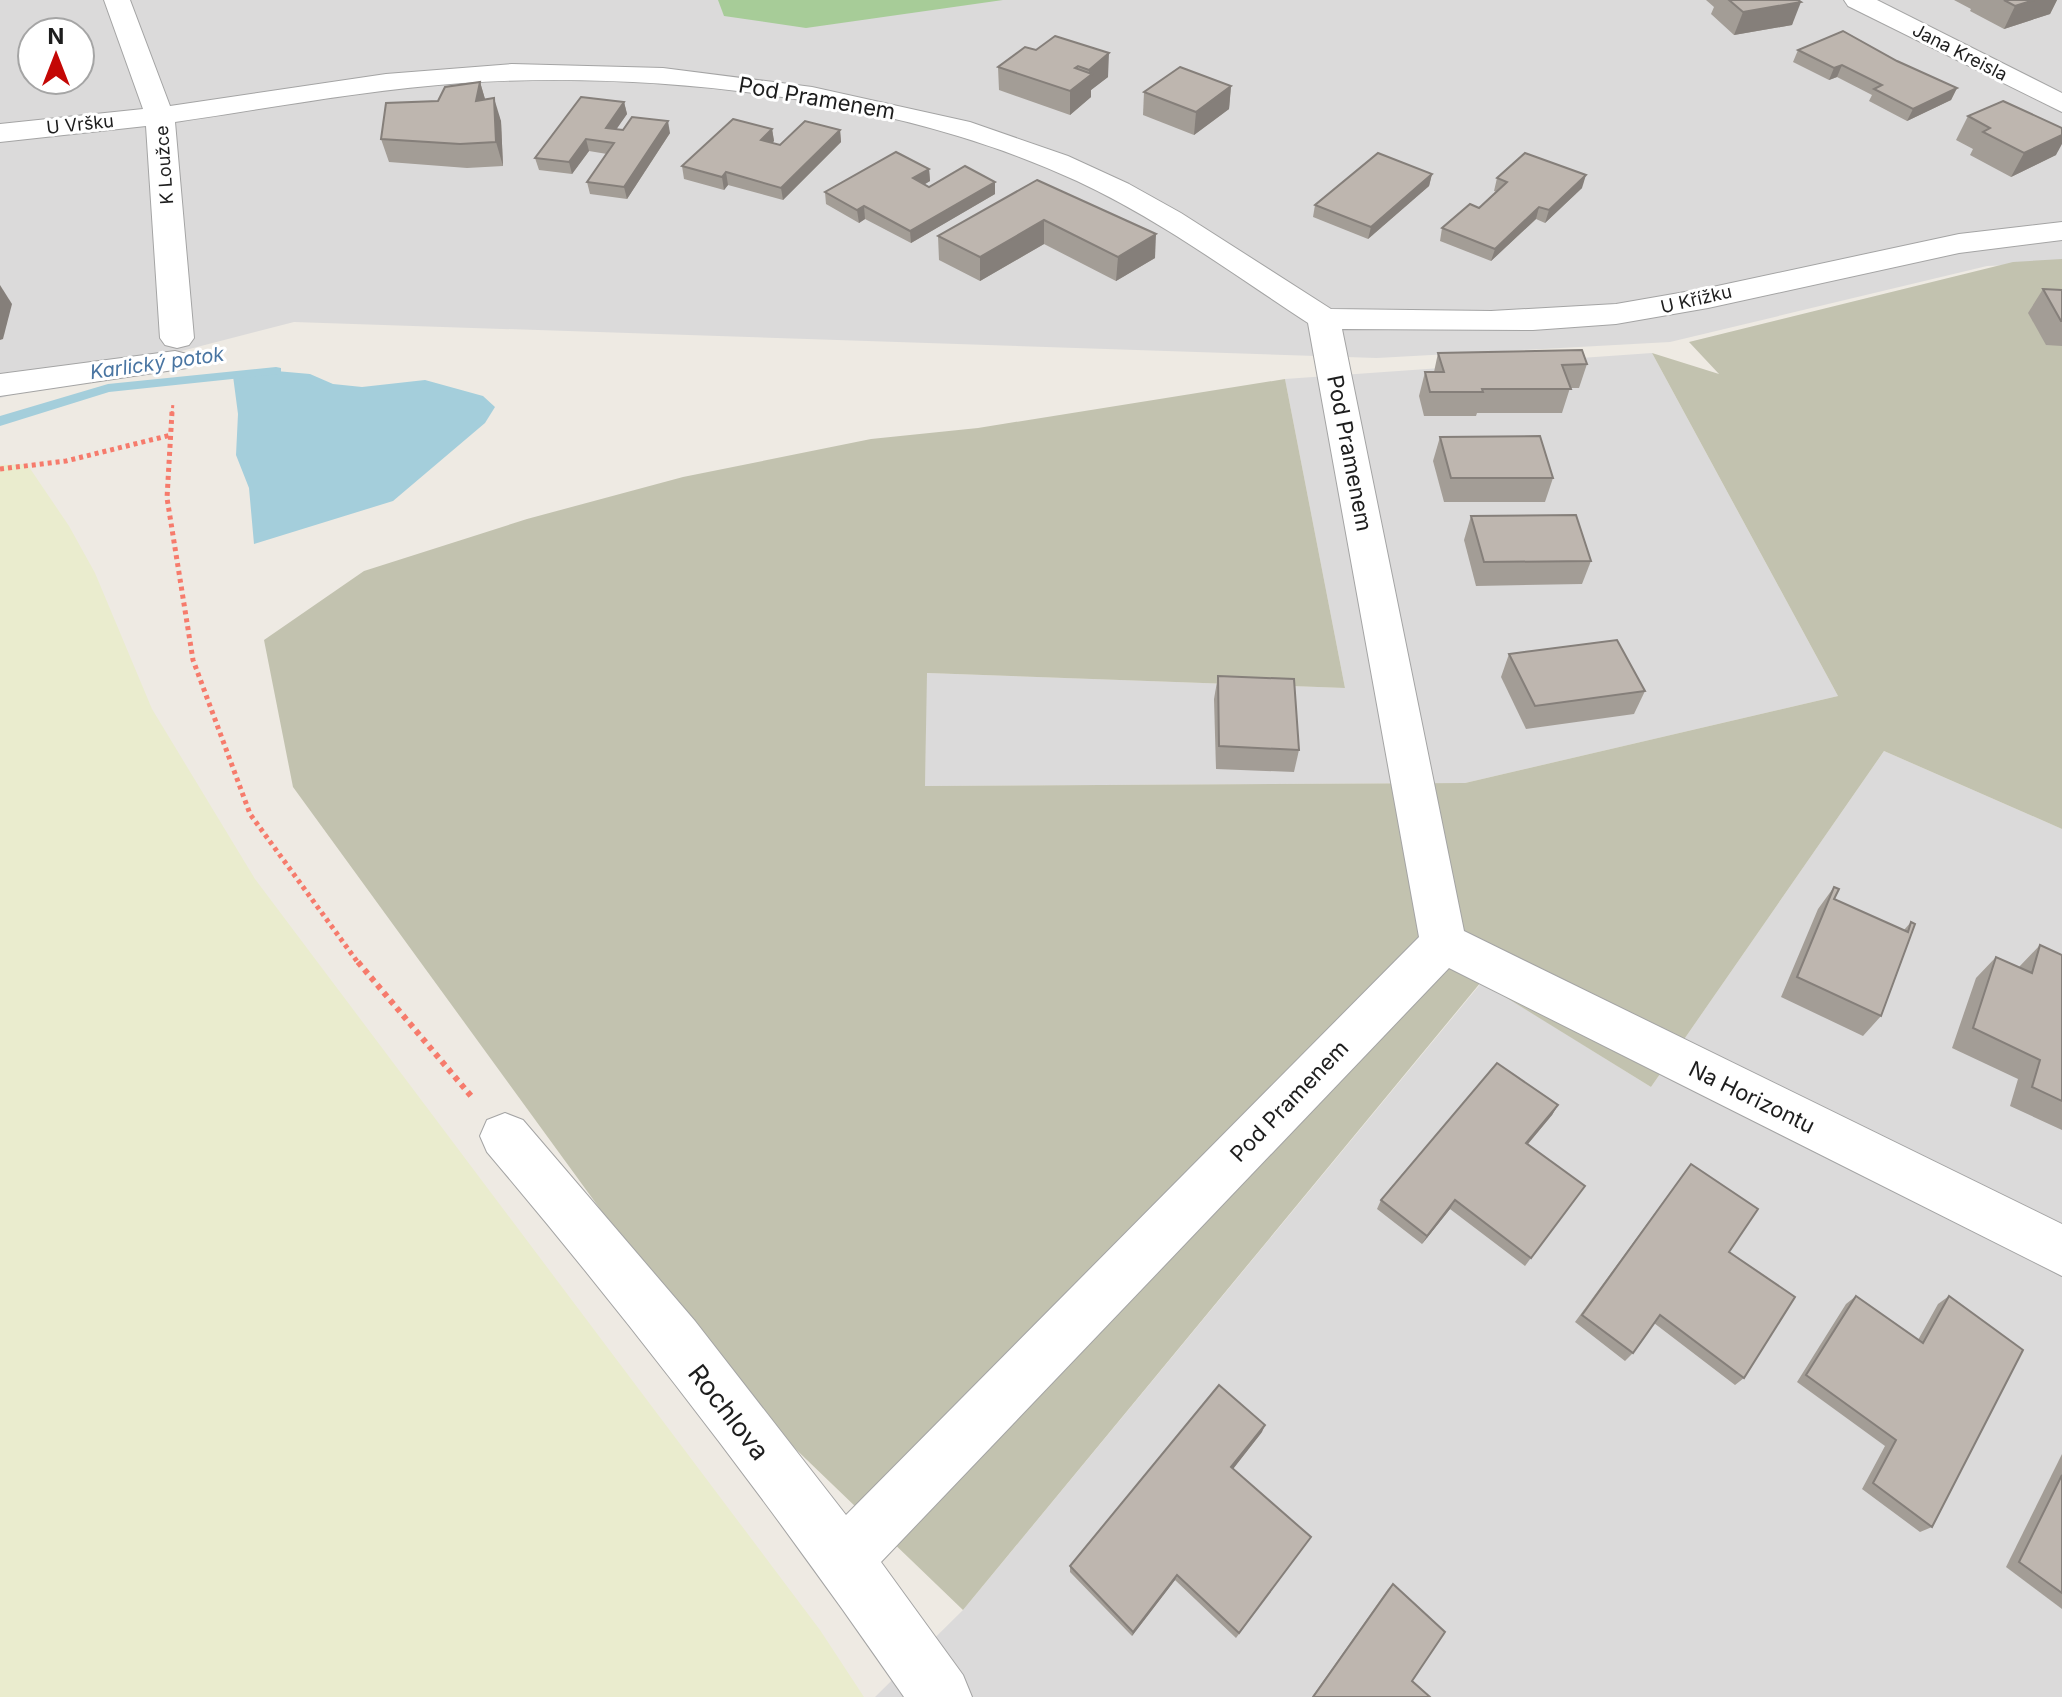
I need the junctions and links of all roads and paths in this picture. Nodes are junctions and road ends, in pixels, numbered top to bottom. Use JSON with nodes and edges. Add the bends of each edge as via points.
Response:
{"nodes":[{"id":1,"x":117,"y":0,"type":"edge"},
{"id":2,"x":1857,"y":0,"type":"edge"},
{"id":3,"x":2062,"y":104,"type":"edge"},
{"id":4,"x":160,"y":116,"type":"junction"},
{"id":5,"x":0,"y":133,"type":"edge"},
{"id":6,"x":2062,"y":231,"type":"edge"},
{"id":7,"x":1324,"y":319,"type":"junction"},
{"id":8,"x":176,"y":350,"type":"junction"},
{"id":9,"x":0,"y":385,"type":"edge"},
{"id":10,"x":171,"y":435,"type":"junction"},
{"id":11,"x":0,"y":469,"type":"edge"},
{"id":12,"x":1443,"y":943,"type":"junction"},
{"id":13,"x":505,"y":1136,"type":"joint"},
{"id":14,"x":2062,"y":1251,"type":"edge"},
{"id":15,"x":844,"y":1558,"type":"junction"},
{"id":16,"x":941,"y":1697,"type":"edge"}],
"edges":[{"from":1,"to":4,"type":"street","name":"K Loužce"},
{"from":2,"to":3,"type":"street","name":"Jana Kreisla"},
{"from":4,"to":5,"type":"street","name":"U Vršku"},
{"from":4,"to":7,"type":"street","name":"Pod Pramenem","via":[[371,83],[464,75],[599,72],[701,78],[809,94],[998,140],[1117,189]]},
{"from":4,"to":8,"type":"street","name":"K Loužce"},
{"from":6,"to":7,"type":"street","name":"U Křížku","via":[[2002,235],[1656,308],[1544,320]]},
{"from":7,"to":12,"type":"street","name":"Pod Pramenem"},
{"from":8,"to":9,"type":"street"},
{"from":8,"to":10,"type":"path"},
{"from":10,"to":11,"type":"path","via":[[66,461]]},
{"from":10,"to":13,"type":"path","via":[[167,498],[193,660],[250,814],[343,945]]},
{"from":12,"to":14,"type":"street","name":"Na Horizontu"},
{"from":12,"to":15,"type":"street","name":"Pod Pramenem"},
{"from":13,"to":15,"type":"street","name":"Rochlova","via":[[582,1225]]},
{"from":15,"to":16,"type":"street","name":"Rochlova"}]}
